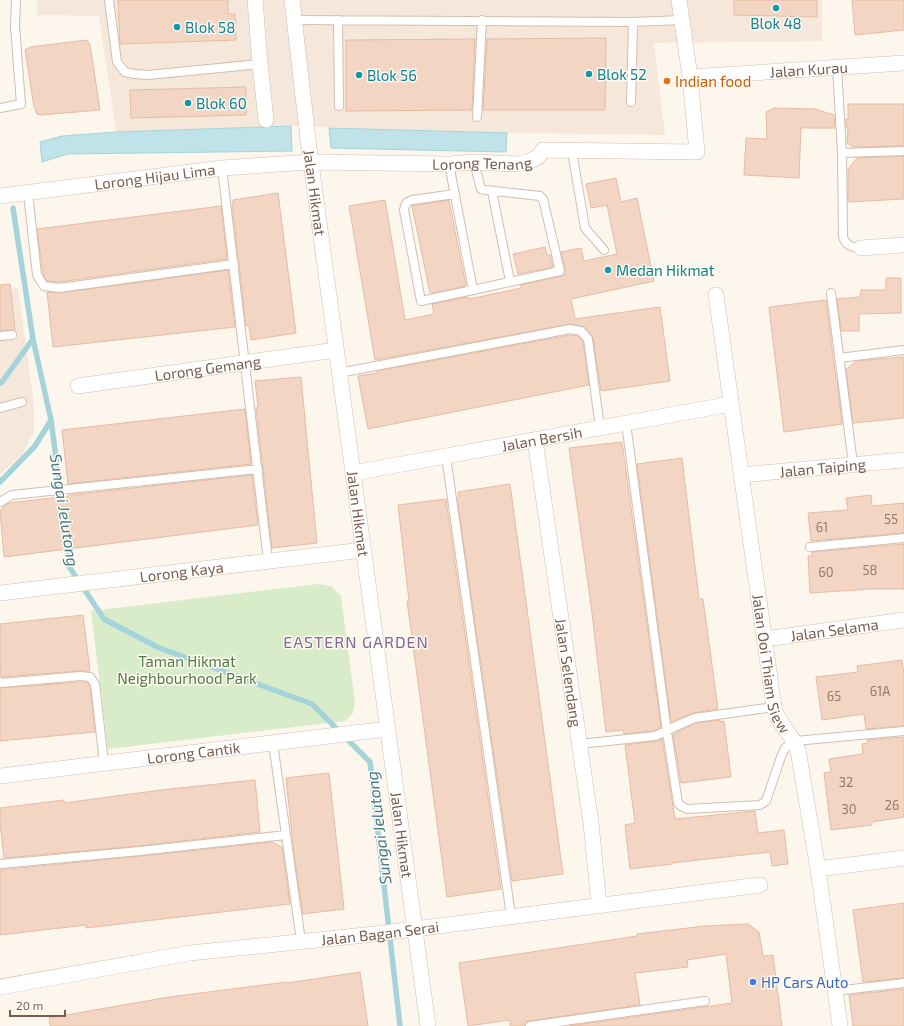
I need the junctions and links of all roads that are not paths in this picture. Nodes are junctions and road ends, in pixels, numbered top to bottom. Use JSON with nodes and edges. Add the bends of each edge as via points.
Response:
{"nodes":[{"id":1,"x":16,"y":0,"type":"edge"},
{"id":2,"x":109,"y":0,"type":"edge"},
{"id":3,"x":255,"y":0,"type":"edge"},
{"id":4,"x":292,"y":0,"type":"edge"},
{"id":5,"x":679,"y":0,"type":"edge"},
{"id":6,"x":295,"y":20,"type":"junction"},
{"id":7,"x":338,"y":20,"type":"junction"},
{"id":8,"x":482,"y":20,"type":"junction"},
{"id":9,"x":682,"y":20,"type":"junction"},
{"id":10,"x":633,"y":22,"type":"junction"},
{"id":11,"x":904,"y":63,"type":"edge"},
{"id":12,"x":260,"y":64,"type":"junction"},
{"id":13,"x":837,"y":67,"type":"junction"},
{"id":14,"x":690,"y":77,"type":"junction"},
{"id":15,"x":631,"y":102,"type":"dead end"},
{"id":16,"x":339,"y":106,"type":"dead end"},
{"id":17,"x":0,"y":108,"type":"edge"},
{"id":18,"x":477,"y":117,"type":"dead end"},
{"id":19,"x":266,"y":120,"type":"dead end"},
{"id":20,"x":572,"y":151,"type":"junction"},
{"id":21,"x":904,"y":151,"type":"edge"},
{"id":22,"x":842,"y":153,"type":"junction"},
{"id":23,"x":310,"y":155,"type":"junction"},
{"id":24,"x":474,"y":162,"type":"junction"},
{"id":25,"x":449,"y":164,"type":"junction"},
{"id":26,"x":222,"y":168,"type":"junction"},
{"id":27,"x":492,"y":191,"type":"junction"},
{"id":28,"x":28,"y":193,"type":"junction"},
{"id":29,"x":455,"y":194,"type":"junction"},
{"id":30,"x":0,"y":196,"type":"edge"},
{"id":31,"x":904,"y":245,"type":"edge"},
{"id":32,"x":861,"y":248,"type":"joint"},
{"id":33,"x":604,"y":250,"type":"dead end"},
{"id":34,"x":234,"y":264,"type":"junction"},
{"id":35,"x":510,"y":281,"type":"junction"},
{"id":36,"x":473,"y":290,"type":"junction"},
{"id":37,"x":831,"y":293,"type":"dead end"},
{"id":38,"x":716,"y":295,"type":"dead end"},
{"id":39,"x":12,"y":335,"type":"dead end"},
{"id":40,"x":0,"y":336,"type":"edge"},
{"id":41,"x":336,"y":350,"type":"junction"},
{"id":42,"x":904,"y":350,"type":"edge"},
{"id":43,"x":839,"y":358,"type":"junction"},
{"id":44,"x":245,"y":362,"type":"junction"},
{"id":45,"x":339,"y":373,"type":"junction"},
{"id":46,"x":78,"y":386,"type":"dead end"},
{"id":47,"x":22,"y":402,"type":"dead end"},
{"id":48,"x":731,"y":404,"type":"junction"},
{"id":49,"x":0,"y":408,"type":"edge"},
{"id":50,"x":626,"y":423,"type":"junction"},
{"id":51,"x":600,"y":428,"type":"junction"},
{"id":52,"x":535,"y":440,"type":"junction"},
{"id":53,"x":446,"y":456,"type":"junction"},
{"id":54,"x":904,"y":460,"type":"edge"},
{"id":55,"x":853,"y":464,"type":"junction"},
{"id":56,"x":258,"y":469,"type":"junction"},
{"id":57,"x":353,"y":473,"type":"junction"},
{"id":58,"x":741,"y":475,"type":"junction"},
{"id":59,"x":0,"y":502,"type":"edge"},
{"id":60,"x":904,"y":538,"type":"edge"},
{"id":61,"x":810,"y":547,"type":"dead end"},
{"id":62,"x":363,"y":550,"type":"junction"},
{"id":63,"x":268,"y":561,"type":"junction"},
{"id":64,"x":0,"y":592,"type":"edge"},
{"id":65,"x":904,"y":620,"type":"edge"},
{"id":66,"x":765,"y":639,"type":"junction"},
{"id":67,"x":0,"y":682,"type":"edge"},
{"id":68,"x":774,"y":707,"type":"junction"},
{"id":69,"x":387,"y":729,"type":"junction"},
{"id":70,"x":667,"y":732,"type":"junction"},
{"id":71,"x":904,"y":732,"type":"edge"},
{"id":72,"x":795,"y":741,"type":"junction"},
{"id":73,"x":273,"y":743,"type":"junction"},
{"id":74,"x":580,"y":744,"type":"junction"},
{"id":75,"x":104,"y":763,"type":"junction"},
{"id":76,"x":0,"y":776,"type":"edge"},
{"id":77,"x":286,"y":835,"type":"junction"},
{"id":78,"x":904,"y":858,"type":"edge"},
{"id":79,"x":0,"y":864,"type":"edge"},
{"id":80,"x":818,"y":869,"type":"junction"},
{"id":81,"x":760,"y":885,"type":"dead end"},
{"id":82,"x":599,"y":905,"type":"junction"},
{"id":83,"x":511,"y":916,"type":"junction"},
{"id":84,"x":411,"y":929,"type":"junction"},
{"id":85,"x":301,"y":942,"type":"junction"},
{"id":86,"x":904,"y":983,"type":"edge"},
{"id":87,"x":0,"y":987,"type":"edge"},
{"id":88,"x":835,"y":991,"type":"junction"},
{"id":89,"x":705,"y":1001,"type":"dead end"},
{"id":90,"x":428,"y":1026,"type":"edge"},
{"id":91,"x":530,"y":1026,"type":"edge"},
{"id":92,"x":840,"y":1026,"type":"edge"}],
"edges":[{"from":1,"to":17,"type":"lane","via":[[15,26],[22,104]]},
{"from":2,"to":12,"type":"lane","via":[[117,62],[125,72],[148,74]]},
{"from":3,"to":12,"type":"street"},
{"from":4,"to":6,"type":"street","name":"Jalan Hikmat"},
{"from":5,"to":9,"type":"street"},
{"from":6,"to":7,"type":"lane"},
{"from":6,"to":23,"type":"street","name":"Jalan Hikmat"},
{"from":7,"to":8,"type":"lane"},
{"from":7,"to":16,"type":"lane"},
{"from":8,"to":10,"type":"lane"},
{"from":8,"to":18,"type":"lane"},
{"from":9,"to":10,"type":"lane"},
{"from":9,"to":14,"type":"street"},
{"from":10,"to":15,"type":"lane"},
{"from":11,"to":13,"type":"street","name":"Jalan Kurau"},
{"from":12,"to":19,"type":"street"},
{"from":13,"to":14,"type":"street","name":"Jalan Kurau"},
{"from":13,"to":22,"type":"lane"},
{"from":14,"to":20,"type":"street","name":"Lorong Tenang","via":[[697,152]]},
{"from":20,"to":24,"type":"street","name":"Lorong Tenang","via":[[543,150],[538,157],[517,164]]},
{"from":20,"to":33,"type":"lane","via":[[585,228]]},
{"from":21,"to":22,"type":"lane"},
{"from":22,"to":32,"type":"lane","via":[[843,237],[849,246]]},
{"from":23,"to":25,"type":"street","name":"Lorong Tenang"},
{"from":23,"to":26,"type":"street","name":"Lorong Hijau Lima"},
{"from":23,"to":41,"type":"street","name":"Jalan Hikmat"},
{"from":24,"to":25,"type":"street","name":"Lorong Tenang"},
{"from":24,"to":27,"type":"lane","via":[[481,189]]},
{"from":25,"to":29,"type":"lane"},
{"from":26,"to":28,"type":"street","name":"Lorong Hijau Lima"},
{"from":26,"to":34,"type":"lane"},
{"from":27,"to":35,"type":"lane"},
{"from":27,"to":35,"type":"lane","via":[[543,198],[560,271]]},
{"from":28,"to":30,"type":"street","name":"Lorong Hijau Lima"},
{"from":28,"to":34,"type":"lane","via":[[37,275],[44,286],[59,288]]},
{"from":29,"to":36,"type":"lane"},
{"from":29,"to":36,"type":"lane","via":[[412,200],[404,206],[421,301]]},
{"from":31,"to":32,"type":"street"},
{"from":34,"to":44,"type":"lane"},
{"from":35,"to":36,"type":"lane"},
{"from":37,"to":43,"type":"lane"},
{"from":38,"to":48,"type":"street","name":"Jalan Ooi Thiam Siew"},
{"from":39,"to":40,"type":"lane"},
{"from":41,"to":44,"type":"street","name":"Lorong Gemang"},
{"from":41,"to":45,"type":"street","name":"Jalan Hikmat"},
{"from":42,"to":43,"type":"lane"},
{"from":43,"to":55,"type":"lane"},
{"from":44,"to":46,"type":"street","name":"Lorong Gemang"},
{"from":44,"to":56,"type":"lane"},
{"from":45,"to":51,"type":"lane","via":[[570,329],[581,331],[588,339]]},
{"from":45,"to":57,"type":"street","name":"Jalan Hikmat"},
{"from":47,"to":49,"type":"lane"},
{"from":48,"to":50,"type":"street","name":"Jalan Bersih"},
{"from":48,"to":58,"type":"street","name":"Jalan Ooi Thiam Siew"},
{"from":50,"to":51,"type":"street","name":"Jalan Bersih"},
{"from":50,"to":70,"type":"lane"},
{"from":51,"to":52,"type":"street","name":"Jalan Bersih"},
{"from":52,"to":53,"type":"street","name":"Jalan Bersih"},
{"from":52,"to":74,"type":"street","name":"Jalan Selendang"},
{"from":53,"to":57,"type":"street","name":"Jalan Bersih"},
{"from":53,"to":83,"type":"lane"},
{"from":54,"to":55,"type":"street","name":"Jalan Taiping"},
{"from":55,"to":58,"type":"street","name":"Jalan Taiping"},
{"from":56,"to":59,"type":"lane","via":[[12,495]]},
{"from":56,"to":63,"type":"lane"},
{"from":57,"to":62,"type":"street","name":"Jalan Hikmat"},
{"from":58,"to":66,"type":"street","name":"Jalan Ooi Thiam Siew"},
{"from":60,"to":61,"type":"lane"},
{"from":62,"to":63,"type":"street","name":"Lorong Kaya"},
{"from":62,"to":69,"type":"street","name":"Jalan Hikmat"},
{"from":63,"to":64,"type":"street","name":"Lorong Kaya"},
{"from":65,"to":66,"type":"street","name":"Jalan Selama"},
{"from":66,"to":68,"type":"street","name":"Jalan Ooi Thiam Siew"},
{"from":67,"to":75,"type":"lane","via":[[90,677],[95,684]]},
{"from":68,"to":70,"type":"lane","via":[[695,718]]},
{"from":68,"to":72,"type":"street","name":"Jalan Ooi Thiam Siew"},
{"from":69,"to":73,"type":"street","name":"Lorong Cantik"},
{"from":69,"to":84,"type":"street","name":"Jalan Hikmat"},
{"from":70,"to":72,"type":"lane","via":[[678,803],[687,809],[760,805],[766,801],[785,748]]},
{"from":70,"to":74,"type":"lane","via":[[655,736]]},
{"from":71,"to":72,"type":"lane"},
{"from":72,"to":80,"type":"street","name":"Jalan Ooi Thiam Siew"},
{"from":73,"to":75,"type":"street","name":"Lorong Cantik"},
{"from":73,"to":77,"type":"lane"},
{"from":74,"to":82,"type":"street","name":"Jalan Selendang"},
{"from":75,"to":76,"type":"street","name":"Lorong Cantik"},
{"from":77,"to":79,"type":"lane"},
{"from":77,"to":85,"type":"lane"},
{"from":78,"to":80,"type":"street"},
{"from":80,"to":88,"type":"street","name":"Jalan Ooi Thiam Siew"},
{"from":81,"to":82,"type":"street","name":"Jalan Bagan Serai"},
{"from":82,"to":83,"type":"street","name":"Jalan Bagan Serai"},
{"from":83,"to":84,"type":"street","name":"Jalan Bagan Serai"},
{"from":84,"to":85,"type":"street","name":"Jalan Bagan Serai"},
{"from":84,"to":90,"type":"street","name":"Jalan Hikmat"},
{"from":85,"to":87,"type":"street","name":"Jalan Bagan Serai","via":[[190,953]]},
{"from":86,"to":88,"type":"lane"},
{"from":88,"to":92,"type":"street","name":"Jalan Ooi Thiam Siew"},
{"from":89,"to":91,"type":"lane"}]}
